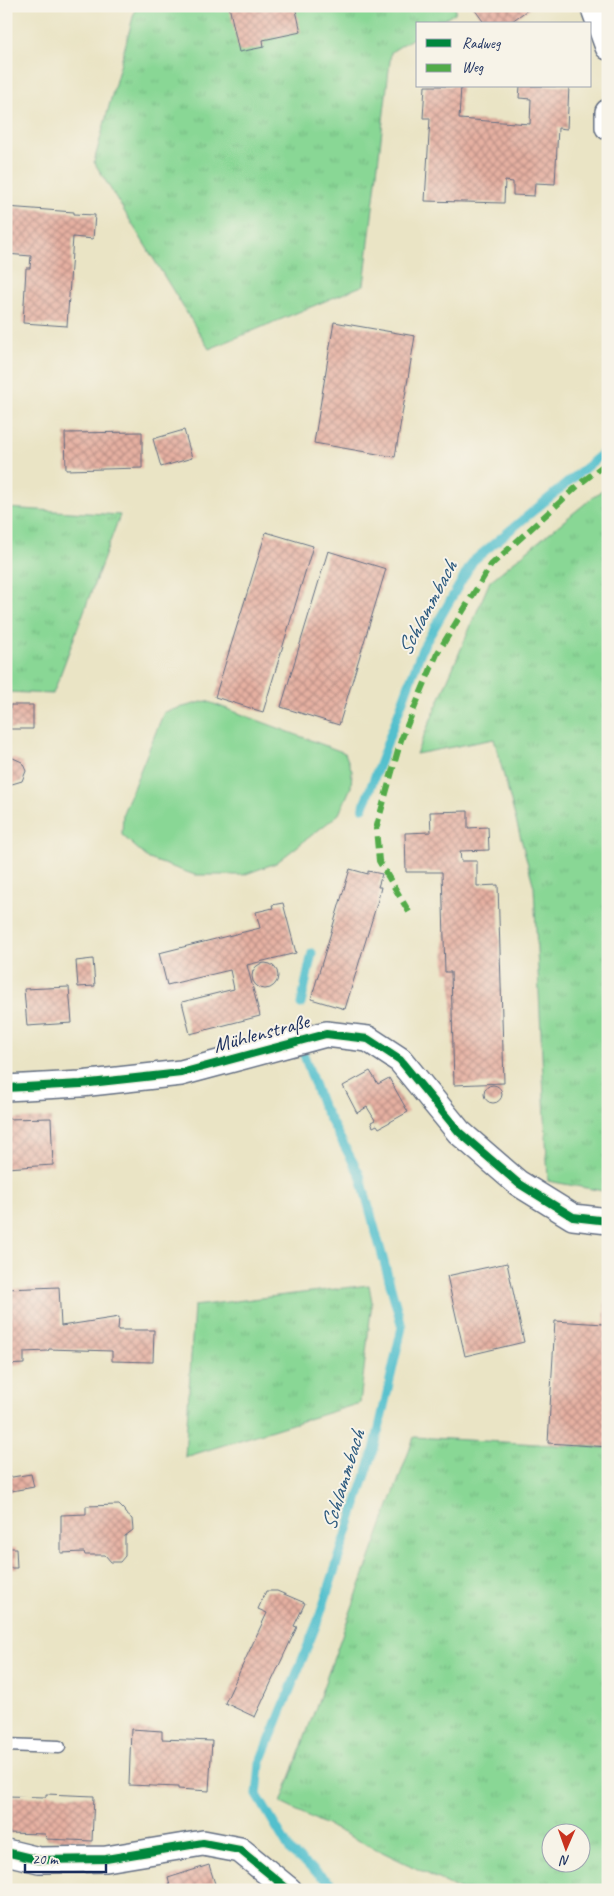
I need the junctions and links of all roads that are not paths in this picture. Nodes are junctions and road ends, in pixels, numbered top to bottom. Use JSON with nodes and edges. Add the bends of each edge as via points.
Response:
{"nodes":[{"id":1,"x":593,"y":6,"type":"edge"},
{"id":2,"x":608,"y":47,"type":"edge"},
{"id":3,"x":608,"y":112,"type":"edge"},
{"id":4,"x":608,"y":127,"type":"edge"},
{"id":5,"x":6,"y":1088,"type":"edge"},
{"id":6,"x":608,"y":1221,"type":"edge"},
{"id":7,"x":6,"y":1745,"type":"edge"},
{"id":8,"x":59,"y":1747,"type":"dead end"},
{"id":9,"x":6,"y":1852,"type":"edge"},
{"id":10,"x":289,"y":1890,"type":"edge"}],
"edges":[{"from":1,"to":2,"type":"street"},
{"from":3,"to":4,"type":"street"},
{"from":5,"to":6,"type":"street","name":"Mühlenstraße","via":[[181,1073],[326,1034],[368,1039],[400,1060],[459,1132],[518,1183],[573,1217]]},
{"from":7,"to":8,"type":"lane"},
{"from":9,"to":10,"type":"street","via":[[39,1860],[106,1859],[203,1843],[240,1850]]}]}
